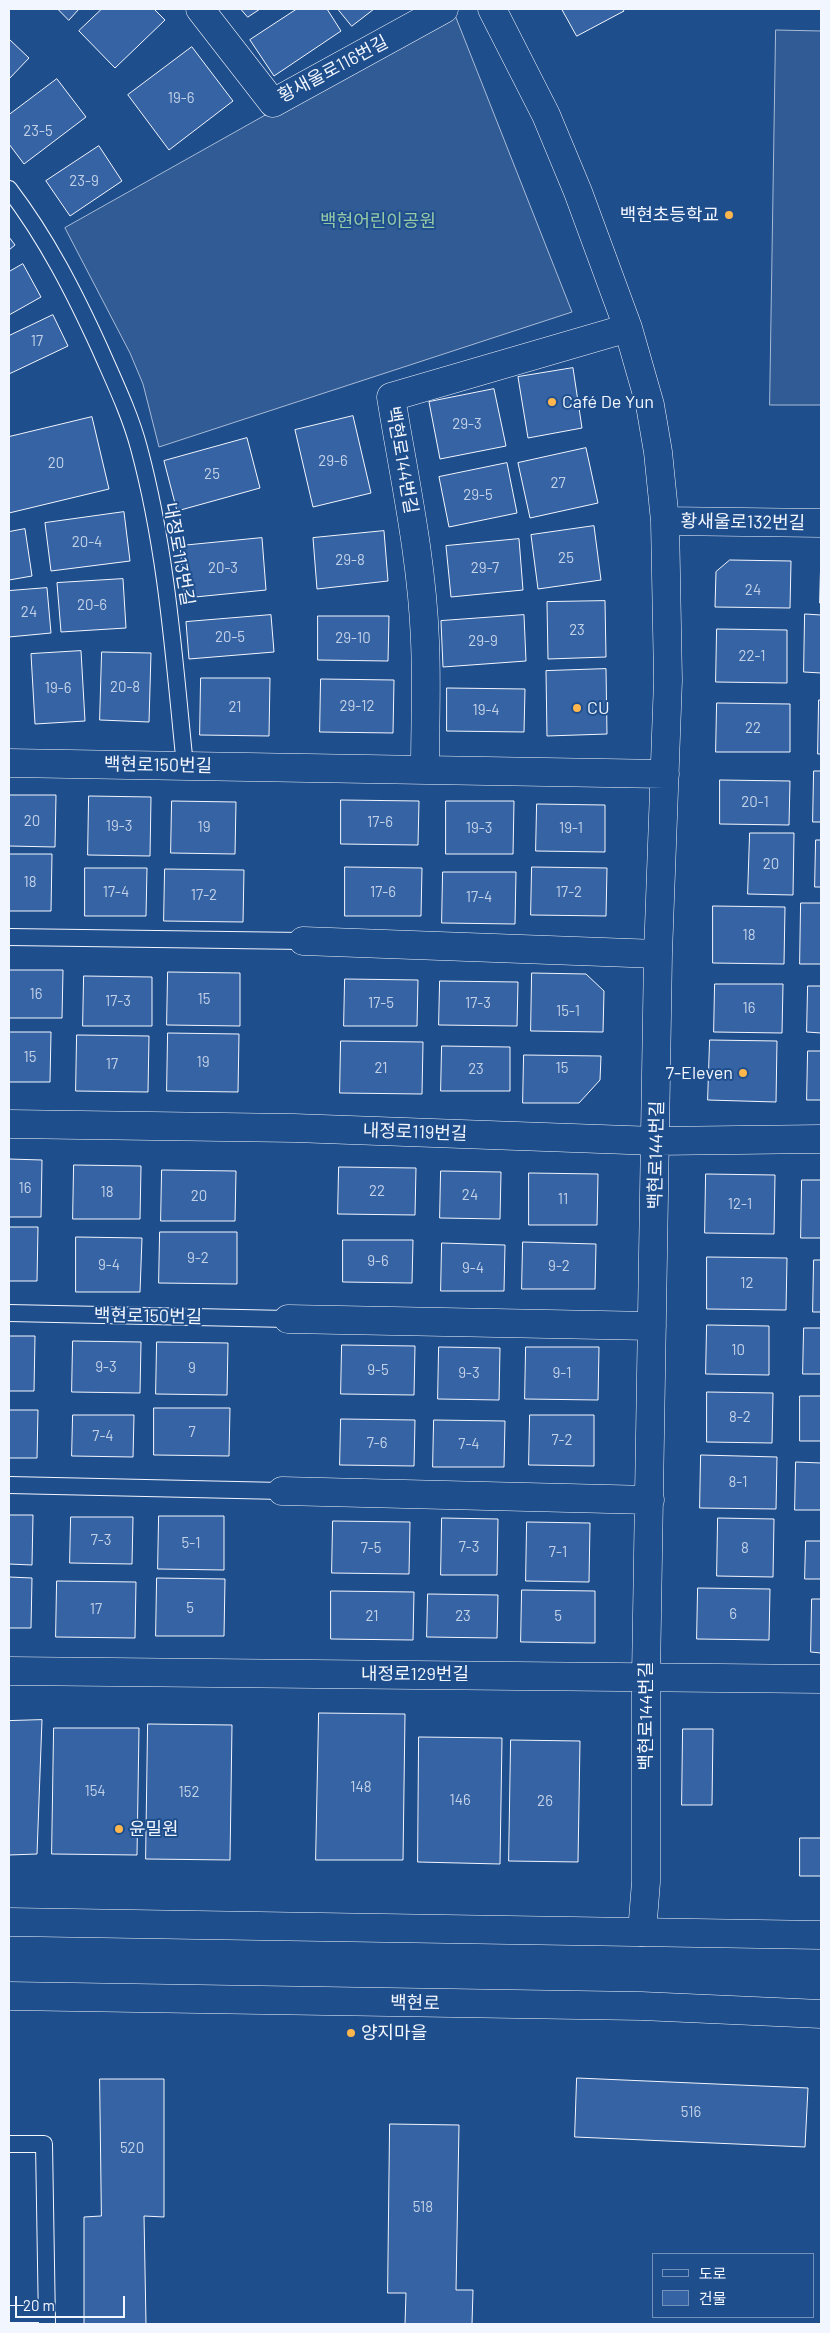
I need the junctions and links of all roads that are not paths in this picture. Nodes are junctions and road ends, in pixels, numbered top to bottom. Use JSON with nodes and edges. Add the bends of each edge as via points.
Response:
{"nodes":[{"id":1,"x":200,"y":9,"type":"edge"},
{"id":2,"x":444,"y":9,"type":"edge"},
{"id":3,"x":492,"y":9,"type":"edge"},
{"id":4,"x":9,"y":189,"type":"edge"},
{"id":5,"x":628,"y":328,"type":"junction"},
{"id":6,"x":665,"y":521,"type":"junction"},
{"id":7,"x":821,"y":523,"type":"edge"},
{"id":8,"x":9,"y":763,"type":"edge"},
{"id":9,"x":184,"y":766,"type":"junction"},
{"id":10,"x":425,"y":770,"type":"junction"},
{"id":11,"x":665,"y":774,"type":"junction"},
{"id":12,"x":9,"y":937,"type":"edge"},
{"id":13,"x":303,"y":942,"type":"joint"},
{"id":14,"x":658,"y":954,"type":"junction"},
{"id":15,"x":9,"y":1124,"type":"edge"},
{"id":16,"x":821,"y":1139,"type":"edge"},
{"id":17,"x":656,"y":1141,"type":"junction"},
{"id":18,"x":9,"y":1313,"type":"edge"},
{"id":19,"x":288,"y":1319,"type":"joint"},
{"id":20,"x":652,"y":1326,"type":"junction"},
{"id":21,"x":9,"y":1485,"type":"edge"},
{"id":22,"x":282,"y":1491,"type":"joint"},
{"id":23,"x":650,"y":1500,"type":"junction"},
{"id":24,"x":9,"y":1671,"type":"edge"},
{"id":25,"x":646,"y":1676,"type":"junction"},
{"id":26,"x":821,"y":1679,"type":"edge"},
{"id":27,"x":9,"y":1922,"type":"edge"},
{"id":28,"x":642,"y":1932,"type":"junction"},
{"id":29,"x":821,"y":1935,"type":"edge"},
{"id":30,"x":9,"y":1996,"type":"edge"},
{"id":31,"x":821,"y":2014,"type":"edge"},
{"id":32,"x":9,"y":2144,"type":"edge"},
{"id":33,"x":9,"y":2314,"type":"edge"},
{"id":34,"x":47,"y":2319,"type":"edge"}],
"edges":[{"from":1,"to":2,"type":"street","name":"황새울로116번길","via":[[273,103]]},
{"from":3,"to":5,"type":"street","name":"백현로144번길","via":[[532,84],[578,192]]},
{"from":4,"to":9,"type":"lane","name":"내정로113번길","via":[[53,252],[75,295],[139,447],[168,598]]},
{"from":5,"to":6,"type":"street","name":"백현로144번길","via":[[650,406]]},
{"from":5,"to":10,"type":"street","name":"백현로144번길","via":[[391,396],[412,516],[425,640]]},
{"from":6,"to":7,"type":"street","name":"황새울로132번길"},
{"from":6,"to":11,"type":"street","name":"백현로144번길","via":[[668,680]]},
{"from":8,"to":9,"type":"street","name":"백현로150번길"},
{"from":9,"to":10,"type":"street","name":"백현로150번길"},
{"from":10,"to":11,"type":"street"},
{"from":11,"to":14,"type":"street","name":"백현로144번길"},
{"from":12,"to":13,"type":"lane"},
{"from":13,"to":14,"type":"street"},
{"from":14,"to":17,"type":"street","name":"백현로144번길"},
{"from":15,"to":17,"type":"street","name":"내정로119번길","via":[[294,1128]]},
{"from":16,"to":17,"type":"street","name":"내정로119번길"},
{"from":17,"to":20,"type":"street","name":"백현로144번길"},
{"from":18,"to":19,"type":"lane","name":"백현로150번길"},
{"from":19,"to":20,"type":"street"},
{"from":20,"to":23,"type":"street","name":"백현로144번길"},
{"from":21,"to":22,"type":"lane"},
{"from":22,"to":23,"type":"street"},
{"from":23,"to":25,"type":"street","name":"백현로144번길"},
{"from":24,"to":25,"type":"street","name":"내정로129번길"},
{"from":25,"to":26,"type":"street","name":"내정로129번길"},
{"from":25,"to":28,"type":"street","name":"백현로144번길","via":[[646,1882]]},
{"from":27,"to":28,"type":"street"},
{"from":28,"to":29,"type":"street"},
{"from":30,"to":31,"type":"street","name":"백현로","via":[[641,2006]]},
{"from":32,"to":34,"type":"lane","via":[[44,2144]]},
{"from":33,"to":34,"type":"lane"}]}
